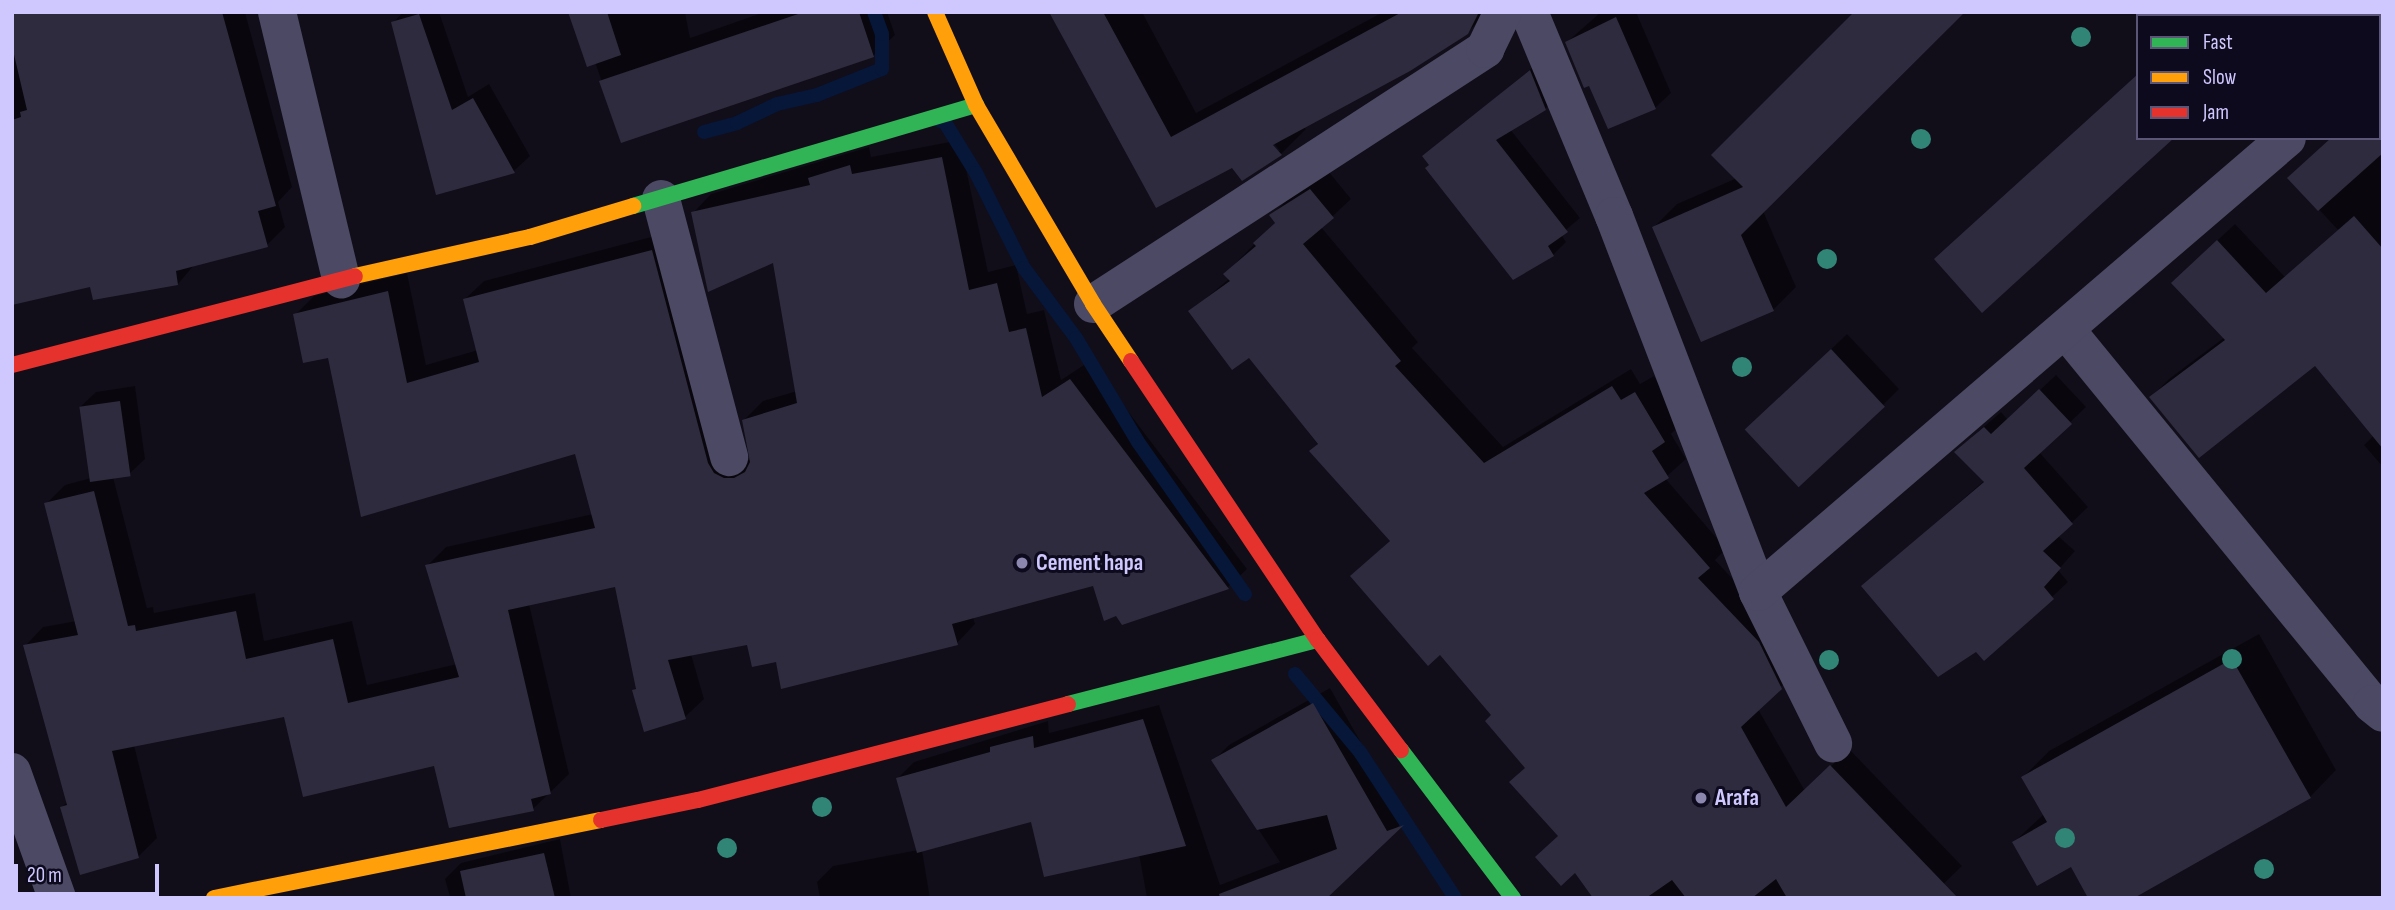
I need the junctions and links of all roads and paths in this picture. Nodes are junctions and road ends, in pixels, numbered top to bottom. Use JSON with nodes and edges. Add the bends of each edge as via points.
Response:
{"nodes":[{"id":1,"x":277,"y":12,"type":"edge"},
{"id":2,"x":935,"y":12,"type":"edge"},
{"id":3,"x":1503,"y":12,"type":"edge"},
{"id":4,"x":1529,"y":12,"type":"edge"},
{"id":5,"x":976,"y":105,"type":"junction"},
{"id":6,"x":2285,"y":140,"type":"edge"},
{"id":7,"x":661,"y":199,"type":"junction"},
{"id":8,"x":341,"y":279,"type":"junction"},
{"id":9,"x":1093,"y":304,"type":"junction"},
{"id":10,"x":2066,"y":330,"type":"junction"},
{"id":11,"x":12,"y":365,"type":"edge"},
{"id":12,"x":729,"y":457,"type":"dead end"},
{"id":13,"x":1758,"y":592,"type":"junction"},
{"id":14,"x":1318,"y":640,"type":"junction"},
{"id":15,"x":2383,"y":713,"type":"edge"},
{"id":16,"x":1833,"y":743,"type":"dead end"},
{"id":17,"x":12,"y":772,"type":"edge"},
{"id":18,"x":57,"y":898,"type":"edge"},
{"id":19,"x":214,"y":898,"type":"edge"},
{"id":20,"x":1513,"y":898,"type":"edge"}],
"edges":[{"from":1,"to":8,"type":"street"},
{"from":2,"to":5,"type":"street"},
{"from":3,"to":9,"type":"street","via":[[1485,49]]},
{"from":4,"to":13,"type":"street","via":[[1614,216]]},
{"from":5,"to":7,"type":"street"},
{"from":5,"to":9,"type":"street"},
{"from":6,"to":10,"type":"street"},
{"from":7,"to":8,"type":"street","via":[[530,237]]},
{"from":7,"to":12,"type":"street"},
{"from":8,"to":11,"type":"street"},
{"from":9,"to":14,"type":"street"},
{"from":10,"to":13,"type":"street"},
{"from":10,"to":15,"type":"street"},
{"from":13,"to":16,"type":"street"},
{"from":14,"to":19,"type":"street","via":[[698,800]]},
{"from":14,"to":20,"type":"street"},
{"from":17,"to":18,"type":"street"}]}
